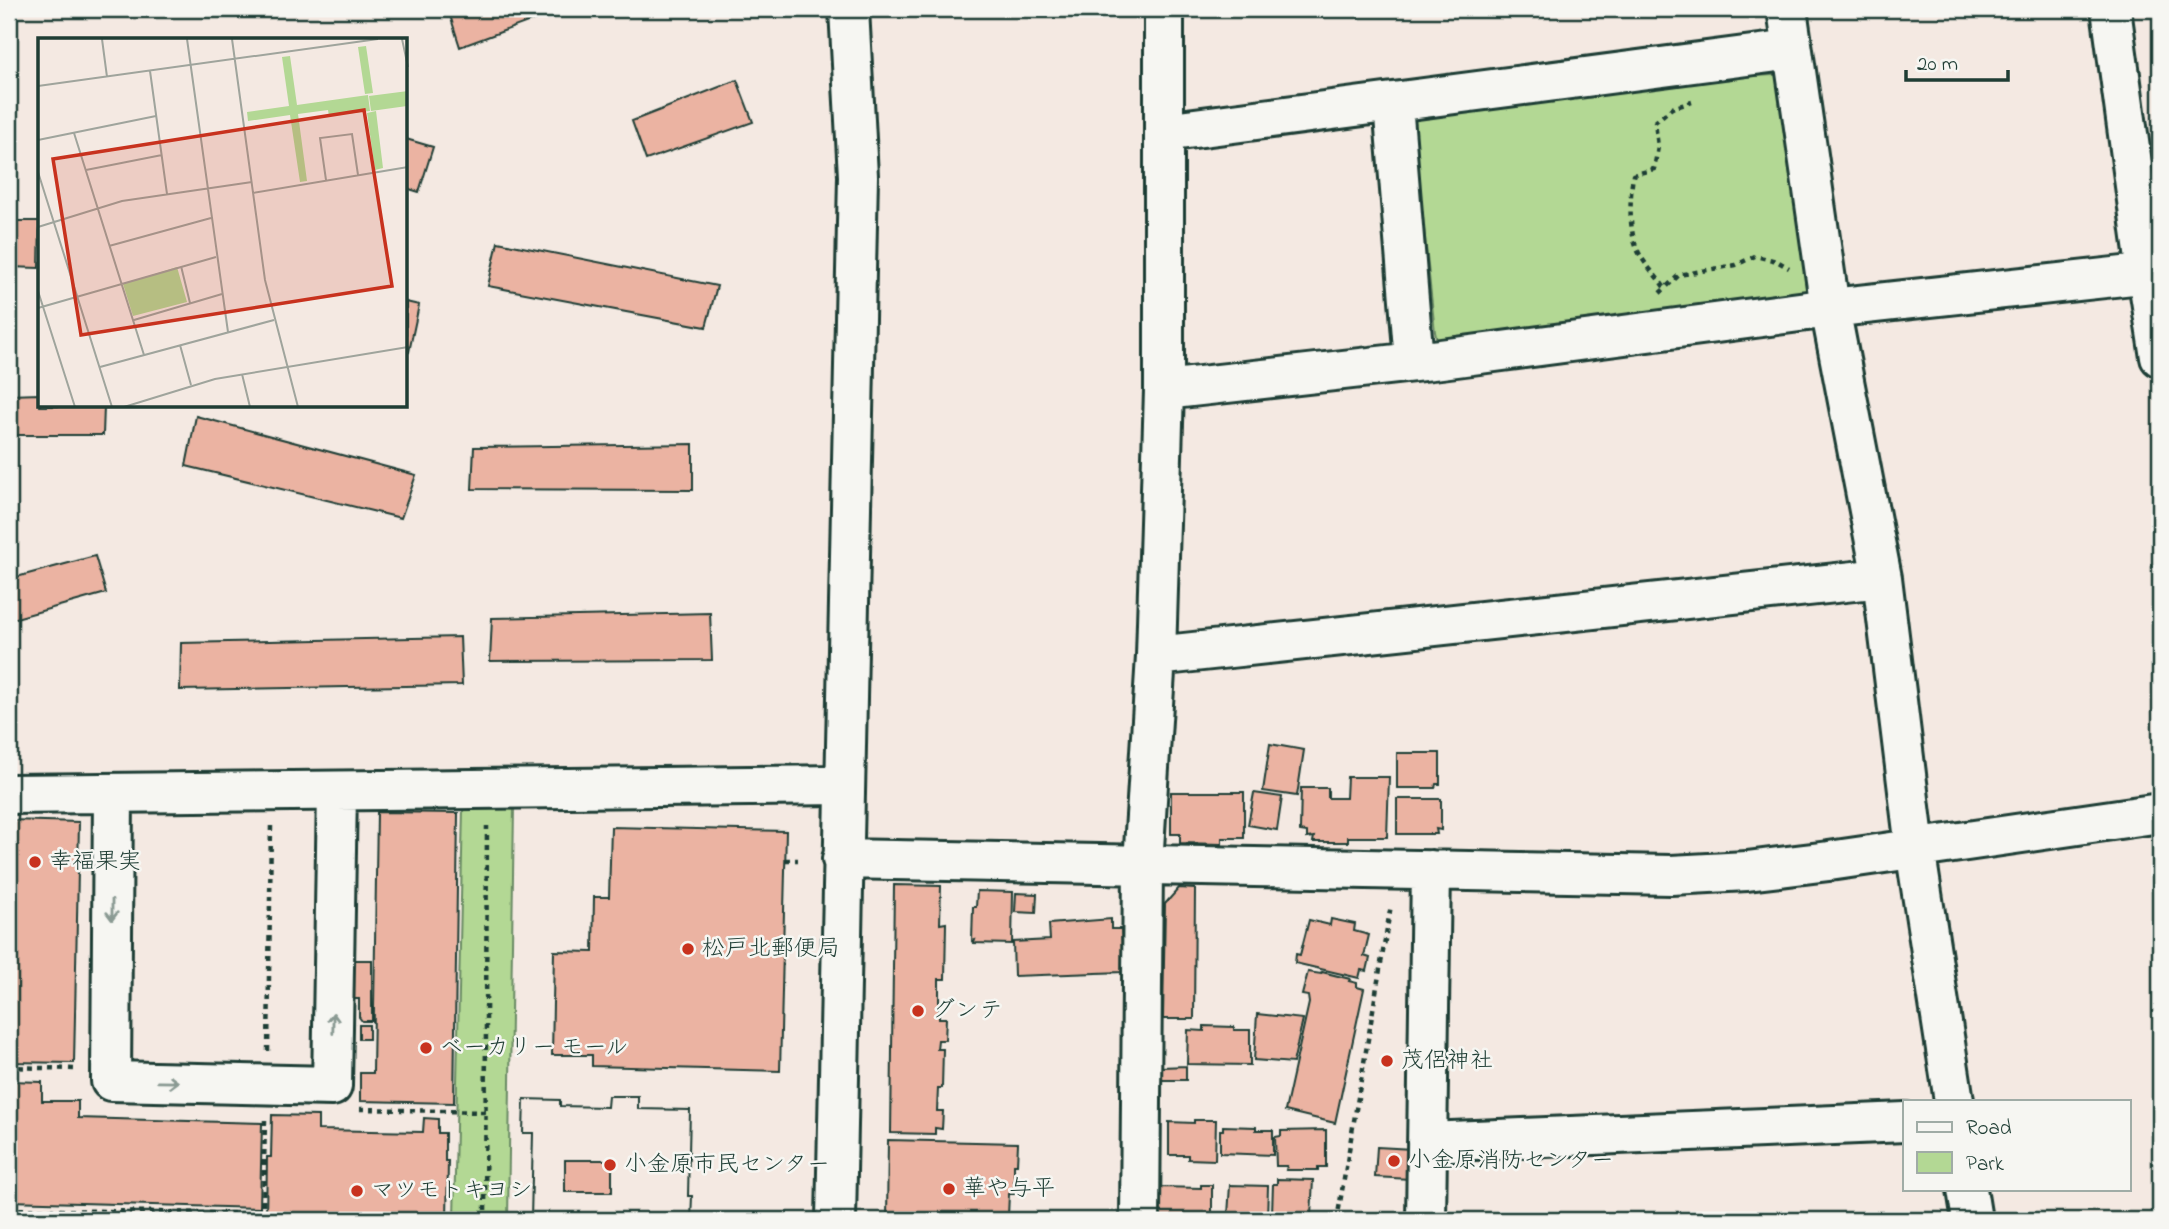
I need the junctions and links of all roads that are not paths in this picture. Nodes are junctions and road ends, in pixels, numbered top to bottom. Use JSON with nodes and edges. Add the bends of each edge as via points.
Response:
{"nodes":[{"id":1,"x":849,"y":9,"type":"edge"},
{"id":2,"x":1164,"y":9,"type":"edge"},
{"id":3,"x":1787,"y":9,"type":"edge"},
{"id":4,"x":2111,"y":9,"type":"edge"},
{"id":5,"x":1792,"y":50,"type":"junction"},
{"id":6,"x":1392,"y":104,"type":"junction"},
{"id":7,"x":1164,"y":132,"type":"junction"},
{"id":8,"x":2153,"y":273,"type":"edge"},
{"id":9,"x":1830,"y":308,"type":"junction"},
{"id":10,"x":2160,"y":357,"type":"edge"},
{"id":11,"x":1414,"y":361,"type":"junction"},
{"id":12,"x":1164,"y":390,"type":"junction"},
{"id":13,"x":1882,"y":578,"type":"junction"},
{"id":14,"x":1156,"y":656,"type":"junction"},
{"id":15,"x":844,"y":785,"type":"junction"},
{"id":16,"x":337,"y":791,"type":"junction"},
{"id":17,"x":113,"y":793,"type":"junction"},
{"id":18,"x":9,"y":794,"type":"edge"},
{"id":19,"x":2160,"y":813,"type":"edge"},
{"id":20,"x":1915,"y":848,"type":"junction"},
{"id":21,"x":842,"y":859,"type":"junction"},
{"id":22,"x":1143,"y":864,"type":"junction"},
{"id":23,"x":1414,"y":870,"type":"junction"},
{"id":24,"x":1954,"y":1100,"type":"edge"},
{"id":25,"x":1903,"y":1122,"type":"edge"},
{"id":26,"x":1427,"y":1142,"type":"junction"},
{"id":27,"x":1967,"y":1190,"type":"edge"},
{"id":28,"x":836,"y":1220,"type":"edge"},
{"id":29,"x":1140,"y":1220,"type":"edge"},
{"id":30,"x":1426,"y":1220,"type":"edge"},
{"id":31,"x":1972,"y":1220,"type":"edge"}],
"edges":[{"from":1,"to":15,"type":"street","via":[[858,176]]},
{"from":2,"to":7,"type":"street"},
{"from":3,"to":5,"type":"street"},
{"from":4,"to":8,"type":"street"},
{"from":5,"to":6,"type":"street"},
{"from":5,"to":9,"type":"street"},
{"from":6,"to":7,"type":"street"},
{"from":6,"to":11,"type":"street"},
{"from":7,"to":12,"type":"street"},
{"from":8,"to":9,"type":"street"},
{"from":8,"to":10,"type":"street"},
{"from":9,"to":11,"type":"street"},
{"from":9,"to":13,"type":"street"},
{"from":11,"to":12,"type":"street"},
{"from":12,"to":14,"type":"street"},
{"from":13,"to":14,"type":"street"},
{"from":13,"to":20,"type":"street"},
{"from":14,"to":22,"type":"street"},
{"from":15,"to":16,"type":"street"},
{"from":15,"to":21,"type":"street"},
{"from":16,"to":17,"type":"street"},
{"from":17,"to":16,"type":"street","one_way":true,"via":[[111,1081],[332,1086]]},
{"from":17,"to":18,"type":"street"},
{"from":19,"to":20,"type":"street"},
{"from":20,"to":23,"type":"street","via":[[1747,871],[1659,875]]},
{"from":20,"to":24,"type":"street"},
{"from":21,"to":22,"type":"street"},
{"from":21,"to":28,"type":"street"},
{"from":22,"to":23,"type":"street"},
{"from":22,"to":29,"type":"street"},
{"from":23,"to":26,"type":"street"},
{"from":25,"to":26,"type":"street"},
{"from":26,"to":30,"type":"street"},
{"from":27,"to":31,"type":"street"}]}
